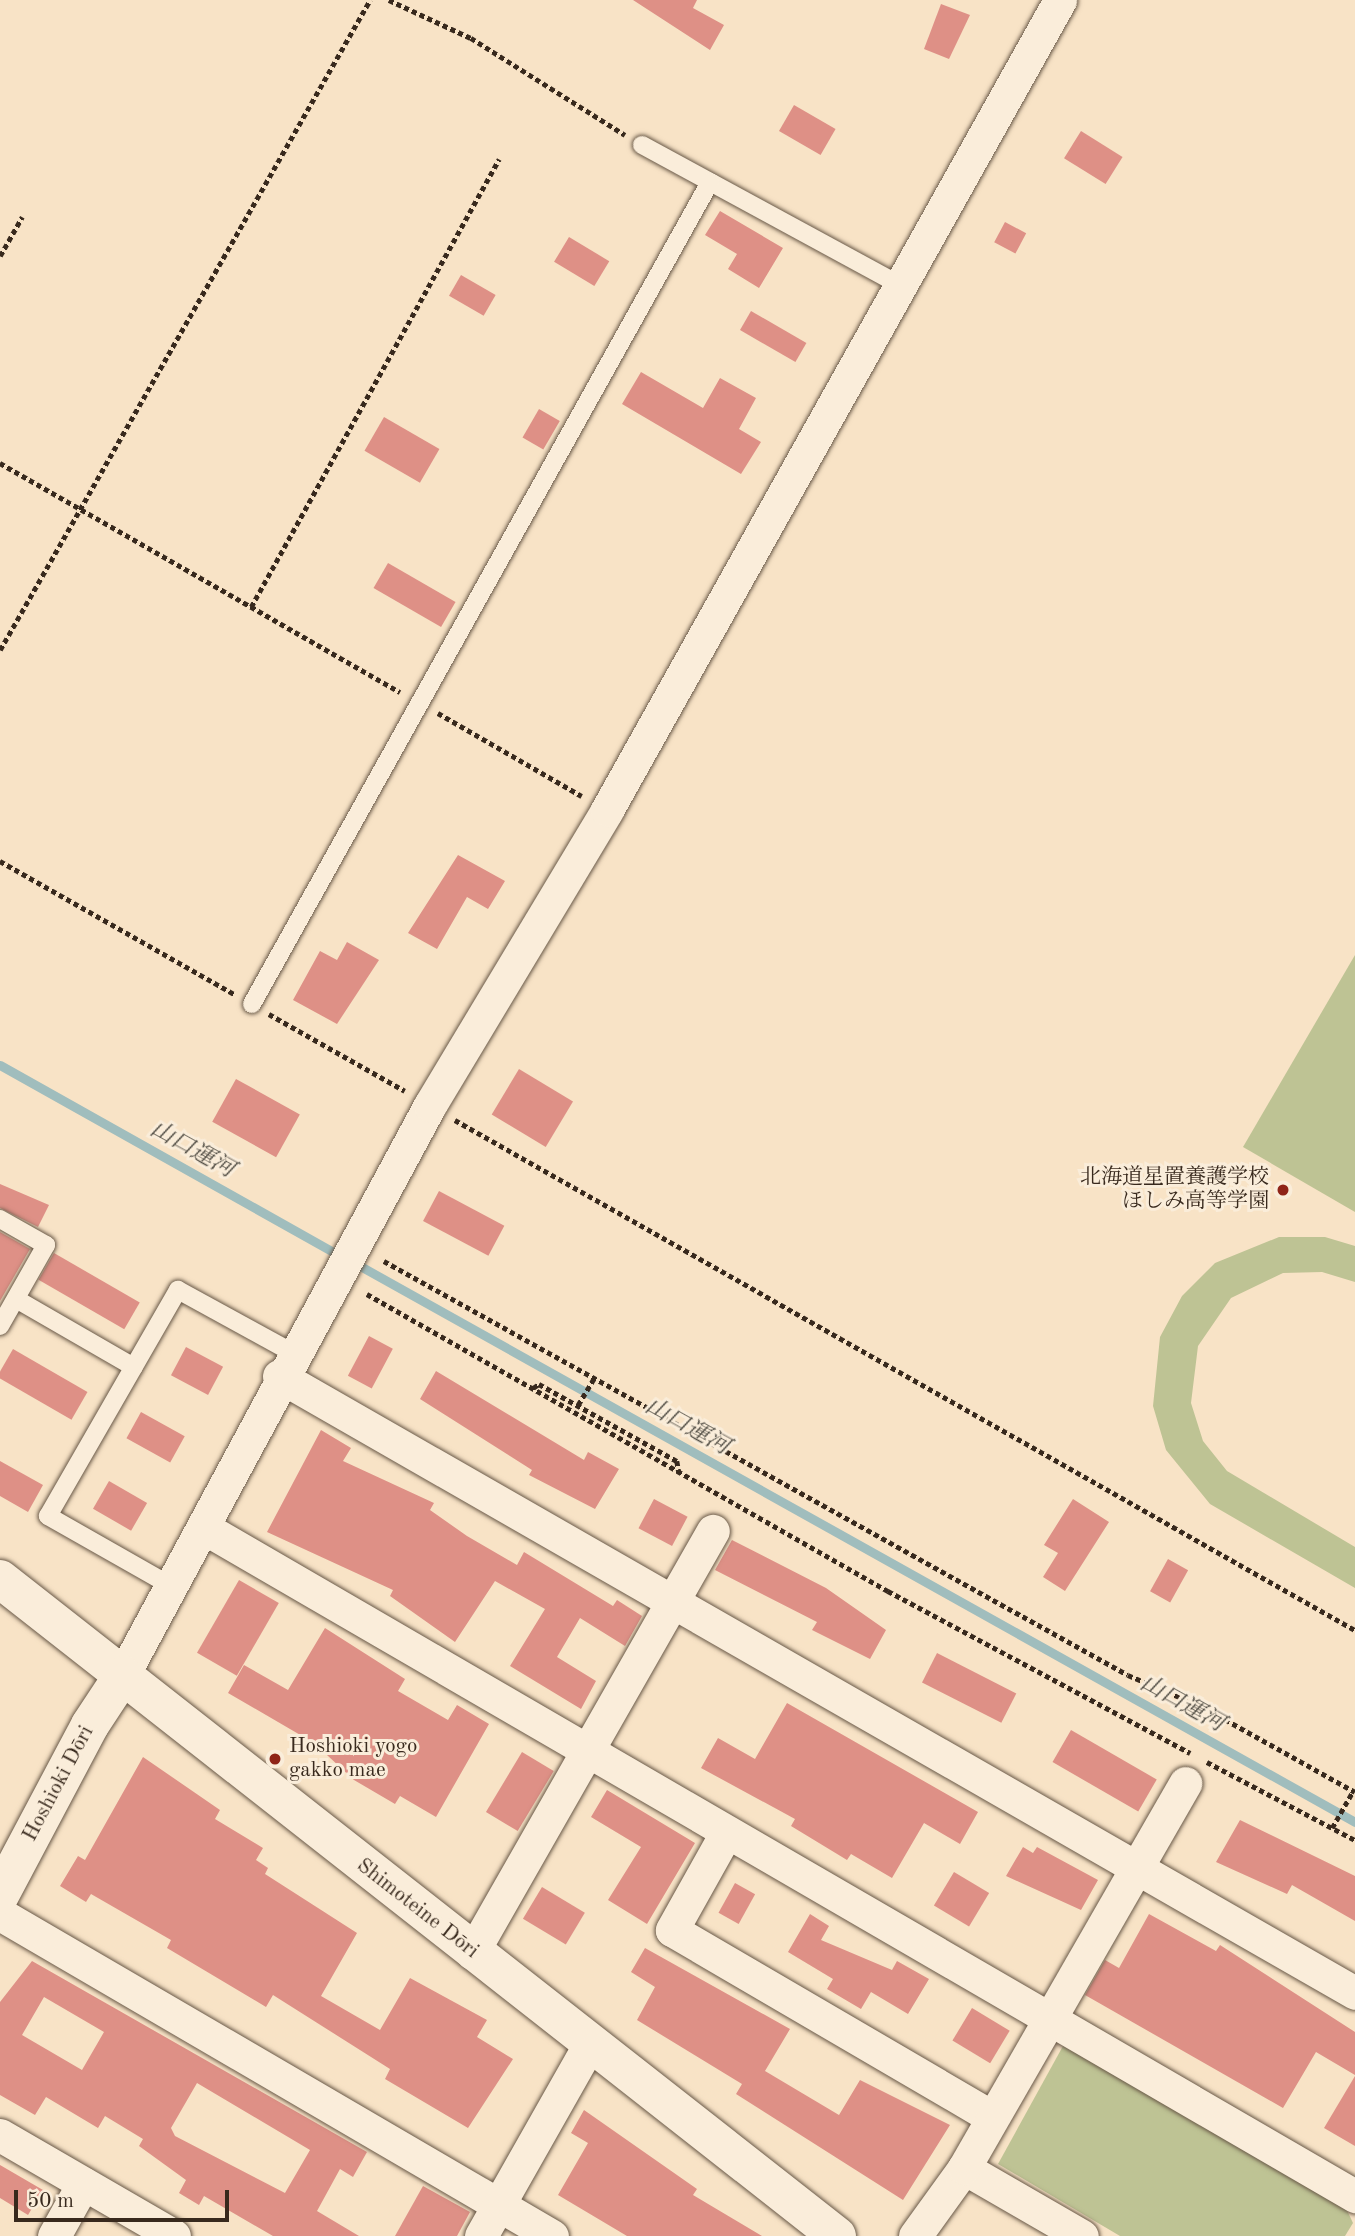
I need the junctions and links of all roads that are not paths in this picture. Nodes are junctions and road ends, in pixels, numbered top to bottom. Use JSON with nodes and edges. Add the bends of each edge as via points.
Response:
{"nodes":[{"id":1,"x":1060,"y":0,"type":"edge"},
{"id":2,"x":642,"y":145,"type":"road end"},
{"id":3,"x":710,"y":182,"type":"junction"},
{"id":4,"x":900,"y":285,"type":"junction"},
{"id":5,"x":252,"y":1004,"type":"road end"},
{"id":6,"x":0,"y":1219,"type":"edge"},
{"id":7,"x":16,"y":1298,"type":"junction"},
{"id":8,"x":0,"y":1326,"type":"edge"},
{"id":9,"x":286,"y":1365,"type":"junction"},
{"id":10,"x":134,"y":1367,"type":"junction"},
{"id":11,"x":206,"y":1529,"type":"junction"},
{"id":12,"x":713,"y":1531,"type":"dead end"},
{"id":13,"x":0,"y":1579,"type":"edge"},
{"id":14,"x":173,"y":1587,"type":"junction"},
{"id":15,"x":674,"y":1603,"type":"junction"},
{"id":16,"x":123,"y":1675,"type":"junction"},
{"id":17,"x":586,"y":1755,"type":"junction"},
{"id":18,"x":1185,"y":1783,"type":"dead end"},
{"id":19,"x":725,"y":1835,"type":"junction"},
{"id":20,"x":1135,"y":1867,"type":"junction"},
{"id":21,"x":0,"y":1895,"type":"edge"},
{"id":22,"x":0,"y":1914,"type":"edge"},
{"id":23,"x":472,"y":1953,"type":"junction"},
{"id":24,"x":1355,"y":1993,"type":"edge"},
{"id":25,"x":1048,"y":2020,"type":"junction"},
{"id":26,"x":590,"y":2043,"type":"junction"},
{"id":27,"x":992,"y":2117,"type":"junction"},
{"id":28,"x":0,"y":2136,"type":"edge"},
{"id":29,"x":964,"y":2168,"type":"junction"},
{"id":30,"x":83,"y":2184,"type":"junction"},
{"id":31,"x":1355,"y":2196,"type":"edge"},
{"id":32,"x":497,"y":2205,"type":"junction"},
{"id":33,"x":54,"y":2236,"type":"edge"},
{"id":34,"x":174,"y":2236,"type":"edge"},
{"id":35,"x":481,"y":2236,"type":"edge"},
{"id":36,"x":552,"y":2236,"type":"edge"},
{"id":37,"x":837,"y":2236,"type":"edge"},
{"id":38,"x":915,"y":2236,"type":"edge"},
{"id":39,"x":1082,"y":2236,"type":"edge"}],
"edges":[{"from":1,"to":4,"type":"street"},
{"from":2,"to":3,"type":"lane"},
{"from":3,"to":4,"type":"lane"},
{"from":3,"to":5,"type":"lane"},
{"from":4,"to":9,"type":"street","via":[[607,810],[430,1105]]},
{"from":6,"to":7,"type":"lane","via":[[46,1245]]},
{"from":7,"to":8,"type":"lane"},
{"from":7,"to":10,"type":"lane"},
{"from":9,"to":10,"type":"lane","via":[[178,1290]]},
{"from":9,"to":11,"type":"street"},
{"from":9,"to":15,"type":"street"},
{"from":10,"to":14,"type":"lane","via":[[48,1516]]},
{"from":11,"to":14,"type":"street"},
{"from":11,"to":17,"type":"street"},
{"from":12,"to":15,"type":"street"},
{"from":13,"to":16,"type":"street","name":"Shimoteine Dōri"},
{"from":14,"to":16,"type":"street"},
{"from":15,"to":17,"type":"street"},
{"from":15,"to":20,"type":"street"},
{"from":16,"to":21,"type":"street","name":"Hoshioki Dōri","via":[[90,1725]]},
{"from":16,"to":23,"type":"street","name":"Shimoteine Dōri"},
{"from":17,"to":19,"type":"street"},
{"from":17,"to":23,"type":"street"},
{"from":18,"to":20,"type":"street"},
{"from":19,"to":25,"type":"street"},
{"from":19,"to":27,"type":"street","via":[[671,1930]]},
{"from":20,"to":24,"type":"street"},
{"from":20,"to":25,"type":"street"},
{"from":22,"to":32,"type":"street"},
{"from":23,"to":26,"type":"street","name":"Shimoteine Dōri"},
{"from":25,"to":27,"type":"street"},
{"from":25,"to":31,"type":"street"},
{"from":26,"to":32,"type":"street"},
{"from":26,"to":37,"type":"street","name":"Shimoteine Dōri"},
{"from":27,"to":29,"type":"street"},
{"from":28,"to":30,"type":"street"},
{"from":29,"to":38,"type":"street"},
{"from":29,"to":39,"type":"street"},
{"from":30,"to":33,"type":"street"},
{"from":30,"to":34,"type":"street"},
{"from":32,"to":35,"type":"street"},
{"from":32,"to":36,"type":"street"}]}
